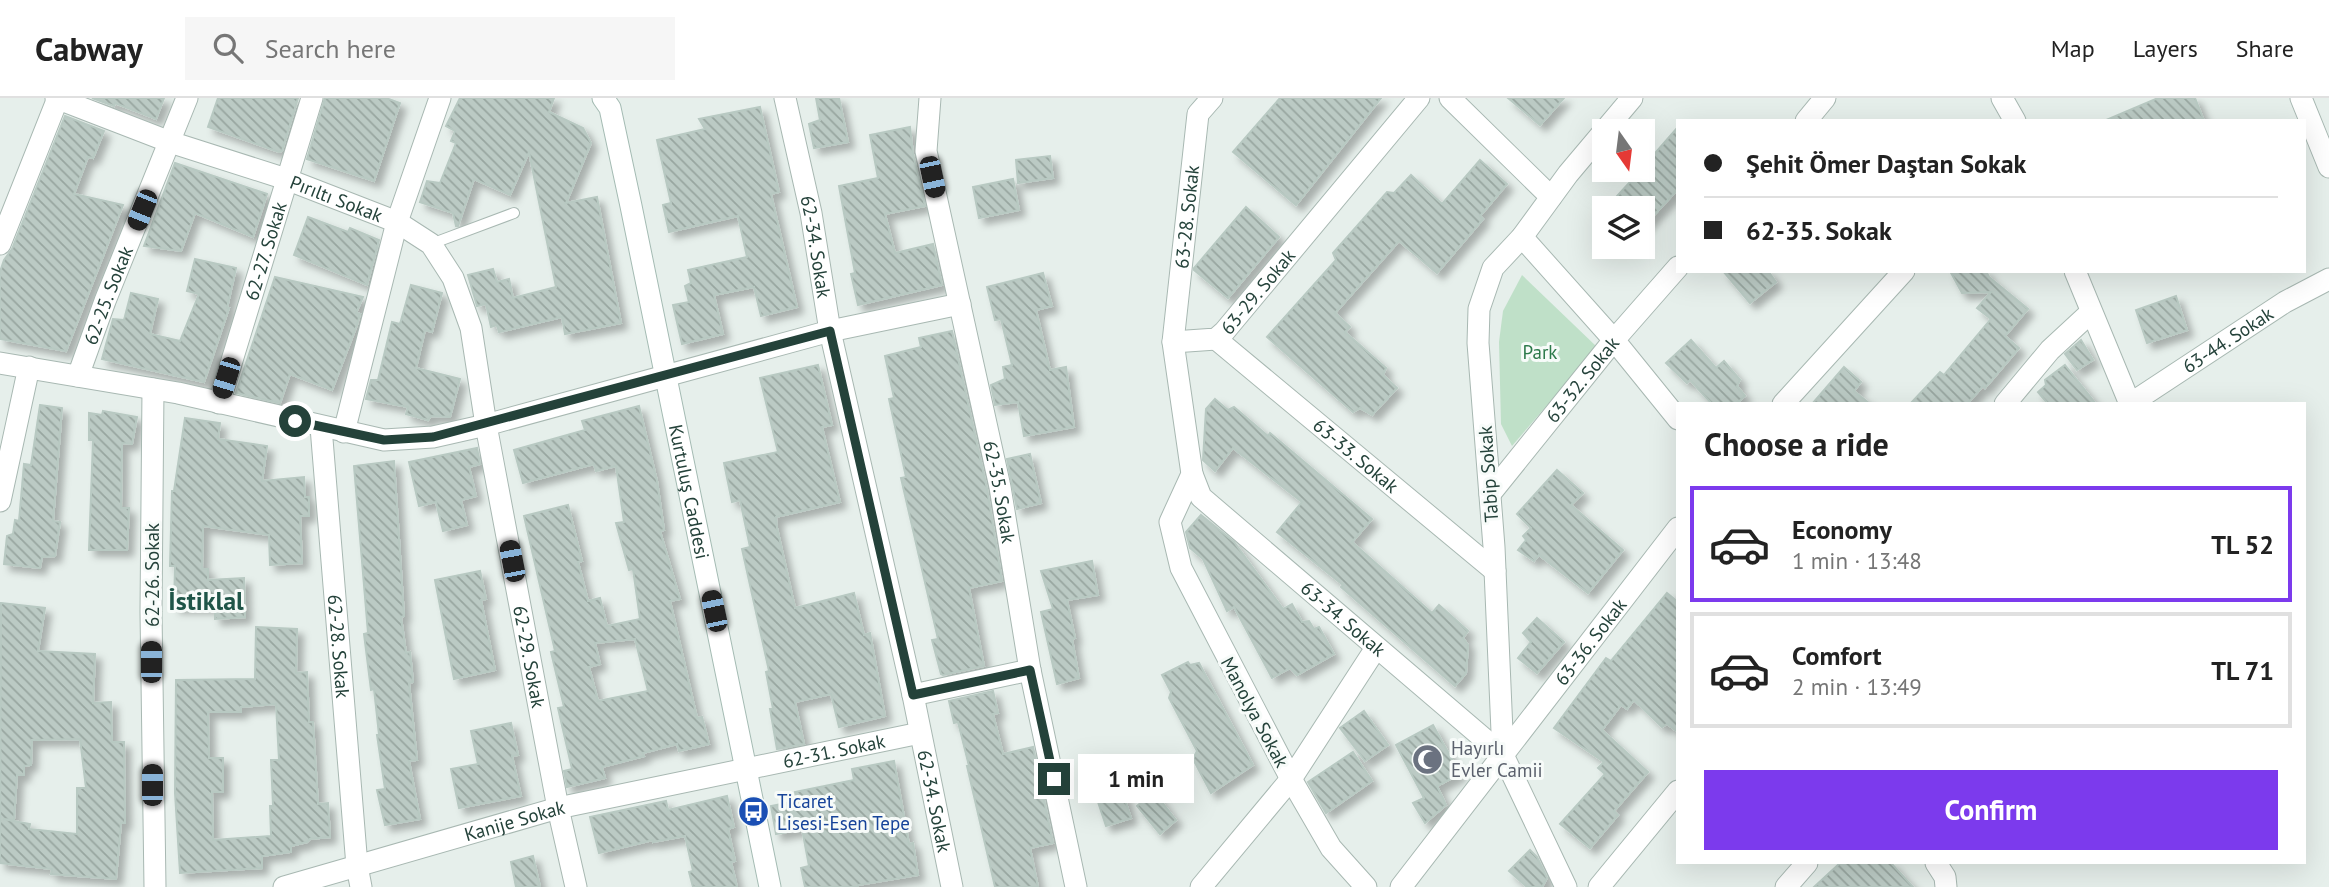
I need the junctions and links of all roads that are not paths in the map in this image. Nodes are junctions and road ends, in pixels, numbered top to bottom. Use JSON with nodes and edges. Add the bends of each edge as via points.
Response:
{"nodes":[{"id":1,"x":57,"y":98,"type":"edge"},
{"id":2,"x":187,"y":98,"type":"edge"},
{"id":3,"x":312,"y":98,"type":"edge"},
{"id":4,"x":440,"y":98,"type":"edge"},
{"id":5,"x":785,"y":98,"type":"edge"},
{"id":6,"x":930,"y":98,"type":"edge"},
{"id":7,"x":1419,"y":98,"type":"edge"},
{"id":8,"x":1450,"y":98,"type":"edge"},
{"id":9,"x":1632,"y":98,"type":"edge"},
{"id":10,"x":1825,"y":98,"type":"edge"},
{"id":11,"x":2002,"y":98,"type":"edge"},
{"id":12,"x":2301,"y":98,"type":"edge"},
{"id":13,"x":611,"y":102,"type":"edge"},
{"id":14,"x":1198,"y":103,"type":"edge"},
{"id":15,"x":1808,"y":119,"type":"edge"},
{"id":16,"x":2014,"y":119,"type":"edge"},
{"id":17,"x":170,"y":142,"type":"junction"},
{"id":18,"x":2329,"y":167,"type":"edge"},
{"id":19,"x":286,"y":179,"type":"junction"},
{"id":20,"x":1551,"y":197,"type":"junction"},
{"id":21,"x":514,"y":213,"type":"dead end"},
{"id":22,"x":397,"y":222,"type":"junction"},
{"id":23,"x":1522,"y":237,"type":"junction"},
{"id":24,"x":0,"y":244,"type":"edge"},
{"id":25,"x":432,"y":244,"type":"junction"},
{"id":26,"x":1676,"y":269,"type":"edge"},
{"id":27,"x":1902,"y":273,"type":"edge"},
{"id":28,"x":2076,"y":273,"type":"edge"},
{"id":29,"x":2329,"y":279,"type":"edge"},
{"id":30,"x":960,"y":304,"type":"junction"},
{"id":31,"x":2090,"y":313,"type":"junction"},
{"id":32,"x":830,"y":331,"type":"junction"},
{"id":33,"x":1216,"y":339,"type":"junction"},
{"id":34,"x":1614,"y":340,"type":"junction"},
{"id":35,"x":1173,"y":342,"type":"junction"},
{"id":36,"x":0,"y":363,"type":"edge"},
{"id":37,"x":29,"y":368,"type":"junction"},
{"id":38,"x":78,"y":376,"type":"junction"},
{"id":39,"x":664,"y":376,"type":"junction"},
{"id":40,"x":153,"y":388,"type":"junction"},
{"id":41,"x":1785,"y":402,"type":"edge"},
{"id":42,"x":2007,"y":402,"type":"edge"},
{"id":43,"x":2129,"y":402,"type":"edge"},
{"id":44,"x":2133,"y":402,"type":"edge"},
{"id":45,"x":219,"y":403,"type":"junction"},
{"id":46,"x":1676,"y":417,"type":"edge"},
{"id":47,"x":486,"y":425,"type":"junction"},
{"id":48,"x":321,"y":427,"type":"junction"},
{"id":49,"x":344,"y":432,"type":"junction"},
{"id":50,"x":1192,"y":474,"type":"junction"},
{"id":51,"x":1490,"y":494,"type":"junction"},
{"id":52,"x":0,"y":500,"type":"edge"},
{"id":53,"x":1676,"y":531,"type":"edge"},
{"id":54,"x":1495,"y":571,"type":"junction"},
{"id":55,"x":1376,"y":648,"type":"junction"},
{"id":56,"x":1030,"y":670,"type":"junction"},
{"id":57,"x":913,"y":695,"type":"junction"},
{"id":58,"x":920,"y":733,"type":"junction"},
{"id":59,"x":1503,"y":755,"type":"junction"},
{"id":60,"x":747,"y":769,"type":"junction"},
{"id":61,"x":1291,"y":779,"type":"junction"},
{"id":62,"x":1676,"y":793,"type":"edge"},
{"id":63,"x":558,"y":808,"type":"junction"},
{"id":64,"x":1806,"y":864,"type":"edge"},
{"id":65,"x":1937,"y":864,"type":"edge"},
{"id":66,"x":359,"y":877,"type":"edge"},
{"id":67,"x":155,"y":887,"type":"edge"},
{"id":68,"x":284,"y":887,"type":"edge"},
{"id":69,"x":576,"y":887,"type":"edge"},
{"id":70,"x":770,"y":887,"type":"edge"},
{"id":71,"x":952,"y":887,"type":"edge"},
{"id":72,"x":1076,"y":887,"type":"edge"},
{"id":73,"x":1201,"y":887,"type":"edge"},
{"id":74,"x":1366,"y":887,"type":"edge"},
{"id":75,"x":1401,"y":887,"type":"edge"},
{"id":76,"x":1566,"y":887,"type":"edge"},
{"id":77,"x":1599,"y":887,"type":"edge"},
{"id":78,"x":1786,"y":887,"type":"edge"},
{"id":79,"x":1946,"y":887,"type":"edge"}],
"edges":[{"from":1,"to":17,"type":"street","name":"Pırıltı Sokak"},
{"from":1,"to":24,"type":"street"},
{"from":2,"to":17,"type":"street","name":"62-25. Sokak"},
{"from":3,"to":19,"type":"street","name":"62-27. Sokak"},
{"from":4,"to":22,"type":"street"},
{"from":5,"to":32,"type":"street","name":"62-34. Sokak","via":[[811,213]]},
{"from":6,"to":30,"type":"street","name":"62-35. Sokak","via":[[926,151]]},
{"from":7,"to":33,"type":"street","name":"63-29. Sokak"},
{"from":8,"to":20,"type":"street"},
{"from":9,"to":20,"type":"street","name":"Tabip Sokak"},
{"from":10,"to":15,"type":"street"},
{"from":11,"to":16,"type":"street"},
{"from":12,"to":18,"type":"street"},
{"from":13,"to":39,"type":"street","name":"Kurtuluş Caddesi"},
{"from":14,"to":35,"type":"street","name":"63-28. Sokak"},
{"from":17,"to":19,"type":"street","name":"Pırıltı Sokak"},
{"from":17,"to":38,"type":"street","name":"62-25. Sokak"},
{"from":19,"to":22,"type":"street","name":"Pırıltı Sokak"},
{"from":19,"to":45,"type":"street","name":"62-27. Sokak"},
{"from":20,"to":23,"type":"street","name":"Tabip Sokak"},
{"from":21,"to":25,"type":"lane"},
{"from":22,"to":25,"type":"street","name":"Pırıltı Sokak"},
{"from":22,"to":49,"type":"street"},
{"from":23,"to":34,"type":"street"},
{"from":23,"to":51,"type":"street","name":"Tabip Sokak","via":[[1493,268],[1479,309]]},
{"from":25,"to":47,"type":"street","name":"Pırıltı Sokak","via":[[453,278],[471,328]]},
{"from":26,"to":34,"type":"street","name":"63-32. Sokak"},
{"from":27,"to":41,"type":"street"},
{"from":28,"to":31,"type":"street"},
{"from":29,"to":44,"type":"street","name":"63-44. Sokak","via":[[2285,302]]},
{"from":30,"to":32,"type":"street"},
{"from":30,"to":56,"type":"street","name":"62-35. Sokak","via":[[1000,486]]},
{"from":31,"to":42,"type":"street","via":[[2050,350]]},
{"from":31,"to":43,"type":"street"},
{"from":32,"to":39,"type":"street"},
{"from":32,"to":57,"type":"street","name":"62-34. Sokak"},
{"from":33,"to":35,"type":"street","name":"63-29. Sokak"},
{"from":33,"to":54,"type":"street","name":"63-33. Sokak"},
{"from":34,"to":46,"type":"street"},
{"from":34,"to":51,"type":"street","name":"63-32. Sokak"},
{"from":35,"to":50,"type":"street"},
{"from":36,"to":37,"type":"street"},
{"from":37,"to":38,"type":"street"},
{"from":37,"to":52,"type":"street"},
{"from":38,"to":40,"type":"street"},
{"from":39,"to":47,"type":"street"},
{"from":39,"to":60,"type":"street","name":"Kurtuluş Caddesi"},
{"from":40,"to":45,"type":"street"},
{"from":40,"to":67,"type":"street","name":"62-26. Sokak"},
{"from":45,"to":48,"type":"street"},
{"from":47,"to":49,"type":"street","via":[[433,437],[384,440]]},
{"from":47,"to":63,"type":"street","name":"62-29. Sokak"},
{"from":48,"to":49,"type":"street"},
{"from":48,"to":66,"type":"street","name":"62-28. Sokak"},
{"from":50,"to":55,"type":"street","name":"63-34. Sokak","via":[[1200,497]]},
{"from":50,"to":61,"type":"street","name":"Manolya Sokak","via":[[1170,522],[1181,568]]},
{"from":51,"to":54,"type":"street","name":"Tabip Sokak"},
{"from":53,"to":59,"type":"street","name":"63-36. Sokak"},
{"from":54,"to":59,"type":"street","name":"Tabip Sokak"},
{"from":55,"to":59,"type":"street","name":"63-34. Sokak"},
{"from":55,"to":61,"type":"street"},
{"from":56,"to":57,"type":"street"},
{"from":56,"to":72,"type":"street","name":"62-35. Sokak"},
{"from":57,"to":58,"type":"street","name":"62-34. Sokak"},
{"from":58,"to":60,"type":"street","name":"62-31. Sokak"},
{"from":58,"to":71,"type":"street","name":"62-34. Sokak"},
{"from":59,"to":75,"type":"street","name":"63-36. Sokak"},
{"from":59,"to":76,"type":"street","name":"Tabip Sokak"},
{"from":60,"to":63,"type":"street","name":"Kanije Sokak"},
{"from":60,"to":70,"type":"street","name":"Kurtuluş Caddesi"},
{"from":61,"to":73,"type":"street"},
{"from":61,"to":74,"type":"street","name":"Manolya Sokak","via":[[1331,848]]},
{"from":62,"to":77,"type":"street"},
{"from":63,"to":66,"type":"street","name":"Kanije Sokak"},
{"from":63,"to":69,"type":"street","name":"62-29. Sokak"},
{"from":64,"to":78,"type":"street"},
{"from":65,"to":79,"type":"street"},
{"from":66,"to":68,"type":"street","name":"Kanije Sokak"}]}
